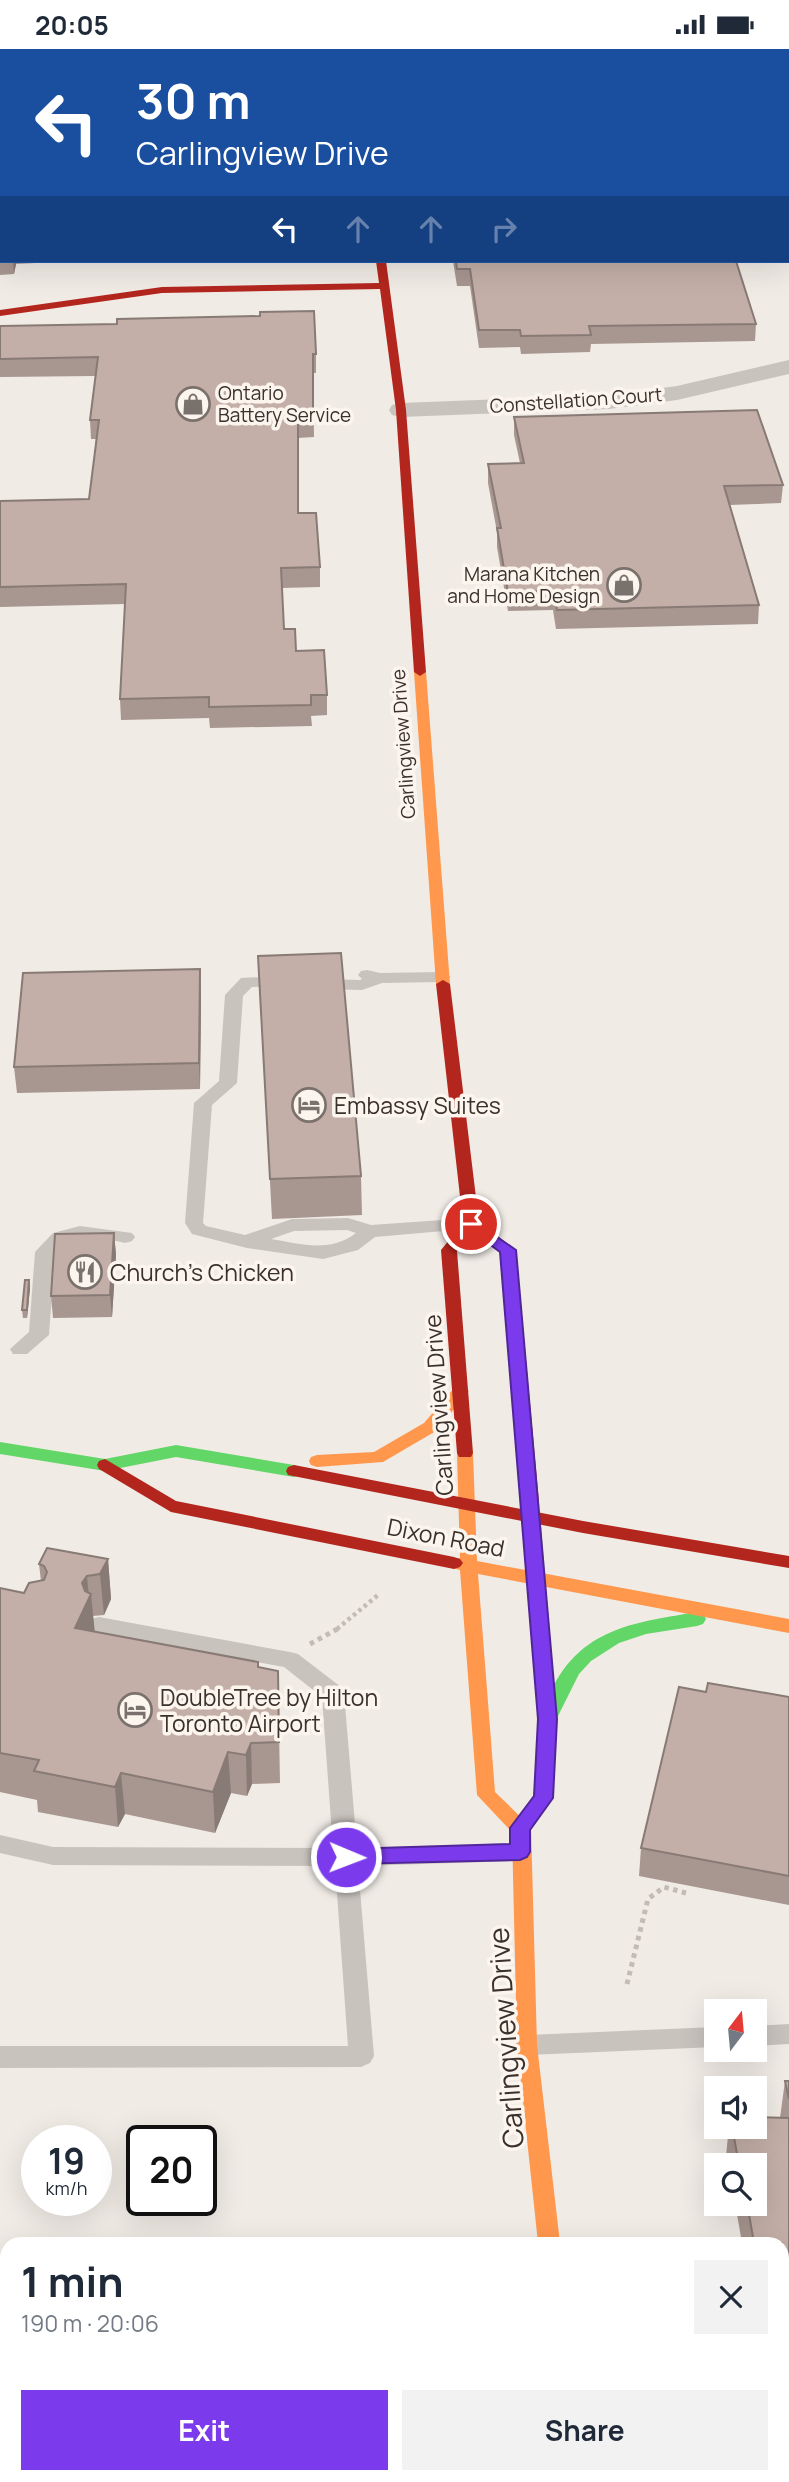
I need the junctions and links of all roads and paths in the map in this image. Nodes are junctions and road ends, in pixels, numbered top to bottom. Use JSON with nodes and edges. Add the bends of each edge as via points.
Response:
{"nodes":[{"id":1,"x":668,"y":49,"type":"edge"},
{"id":2,"x":693,"y":49,"type":"edge"},
{"id":3,"x":381,"y":263,"type":"edge"},
{"id":4,"x":383,"y":286,"type":"junction"},
{"id":5,"x":0,"y":313,"type":"edge"},
{"id":6,"x":789,"y":367,"type":"edge"},
{"id":7,"x":401,"y":410,"type":"junction"},
{"id":8,"x":442,"y":977,"type":"junction"},
{"id":9,"x":304,"y":981,"type":"joint"},
{"id":10,"x":471,"y":1224,"type":"junction"},
{"id":11,"x":370,"y":1231,"type":"junction"},
{"id":12,"x":125,"y":1237,"type":"dead end"},
{"id":13,"x":247,"y":1242,"type":"junction"},
{"id":14,"x":20,"y":1349,"type":"dead end"},
{"id":15,"x":461,"y":1391,"type":"junction"},
{"id":16,"x":0,"y":1448,"type":"edge"},
{"id":17,"x":245,"y":1462,"type":"junction"},
{"id":18,"x":105,"y":1465,"type":"junction"},
{"id":19,"x":468,"y":1503,"type":"junction"},
{"id":20,"x":530,"y":1515,"type":"junction"},
{"id":21,"x":789,"y":1562,"type":"edge"},
{"id":22,"x":470,"y":1565,"type":"junction"},
{"id":23,"x":535,"y":1577,"type":"junction"},
{"id":24,"x":378,"y":1595,"type":"dead end"},
{"id":25,"x":719,"y":1615,"type":"junction"},
{"id":26,"x":99,"y":1625,"type":"dead end"},
{"id":27,"x":789,"y":1626,"type":"edge"},
{"id":28,"x":290,"y":1661,"type":"junction"},
{"id":29,"x":548,"y":1719,"type":"junction"},
{"id":30,"x":520,"y":1828,"type":"junction"},
{"id":31,"x":0,"y":1844,"type":"edge"},
{"id":32,"x":520,"y":1852,"type":"junction"},
{"id":33,"x":346,"y":1857,"type":"junction"},
{"id":34,"x":686,"y":1893,"type":"dead end"},
{"id":35,"x":627,"y":1984,"type":"dead end"},
{"id":36,"x":789,"y":2035,"type":"edge"},
{"id":37,"x":767,"y":2036,"type":"edge"},
{"id":38,"x":704,"y":2038,"type":"edge"},
{"id":39,"x":527,"y":2045,"type":"junction"},
{"id":40,"x":0,"y":2057,"type":"edge"},
{"id":41,"x":548,"y":2237,"type":"edge"}],
"edges":[{"from":1,"to":2,"type":"lane"},
{"from":3,"to":4,"type":"main road","name":"Carlingview Drive"},
{"from":4,"to":5,"type":"main road","via":[[162,290]]},
{"from":4,"to":7,"type":"main road","name":"Carlingview Drive"},
{"from":6,"to":7,"type":"street","name":"Constellation Court","via":[[677,393],[609,402]]},
{"from":7,"to":8,"type":"main road","name":"Carlingview Drive"},
{"from":8,"to":9,"type":"lane","via":[[380,978],[362,985]]},
{"from":8,"to":10,"type":"main road","name":"Carlingview Drive"},
{"from":9,"to":13,"type":"lane","via":[[247,982],[234,995],[228,1083],[203,1103],[194,1223],[199,1230]]},
{"from":10,"to":11,"type":"lane"},
{"from":10,"to":15,"type":"main road","name":"Carlingview Drive","via":[[449,1250]]},
{"from":10,"to":20,"type":"main road","via":[[508,1250]]},
{"from":11,"to":13,"type":"lane","via":[[348,1224],[292,1225]]},
{"from":11,"to":13,"type":"lane","via":[[351,1246],[323,1253]]},
{"from":12,"to":14,"type":"lane","via":[[86,1233],[51,1241],[45,1252],[39,1335]]},
{"from":15,"to":17,"type":"main road","via":[[430,1427],[377,1458]]},
{"from":15,"to":19,"type":"main road","name":"Carlingview Drive"},
{"from":16,"to":18,"type":"main road","name":"Dixon Road"},
{"from":17,"to":18,"type":"main road","name":"Dixon Road","via":[[176,1451]]},
{"from":17,"to":19,"type":"main road","name":"Dixon Road"},
{"from":18,"to":22,"type":"main road","name":"Dixon Road","via":[[171,1506]]},
{"from":19,"to":20,"type":"main road","name":"Dixon Road"},
{"from":19,"to":22,"type":"main road","name":"Carlingview Drive"},
{"from":20,"to":21,"type":"main road","name":"Dixon Road"},
{"from":20,"to":23,"type":"main road"},
{"from":22,"to":23,"type":"main road","name":"Dixon Road"},
{"from":22,"to":30,"type":"main road","name":"Carlingview Drive","via":[[486,1795]]},
{"from":23,"to":25,"type":"main road","name":"Dixon Road"},
{"from":23,"to":29,"type":"main road"},
{"from":24,"to":28,"type":"path","via":[[344,1625],[312,1642]]},
{"from":25,"to":27,"type":"main road","name":"Dixon Road"},
{"from":25,"to":29,"type":"main road","via":[[618,1635],[584,1656]]},
{"from":26,"to":28,"type":"lane"},
{"from":28,"to":33,"type":"lane","via":[[333,1693]]},
{"from":29,"to":30,"type":"main road","via":[[544,1798]]},
{"from":30,"to":32,"type":"main road","name":"Carlingview Drive"},
{"from":31,"to":33,"type":"lane","via":[[53,1856]]},
{"from":32,"to":33,"type":"lane"},
{"from":32,"to":39,"type":"main road","name":"Carlingview Drive"},
{"from":33,"to":40,"type":"lane","via":[[361,2056]]},
{"from":34,"to":35,"type":"path","via":[[664,1887],[648,1899]]},
{"from":36,"to":37,"type":"lane"},
{"from":38,"to":39,"type":"lane"},
{"from":39,"to":41,"type":"main road","name":"Carlingview Drive"}]}
